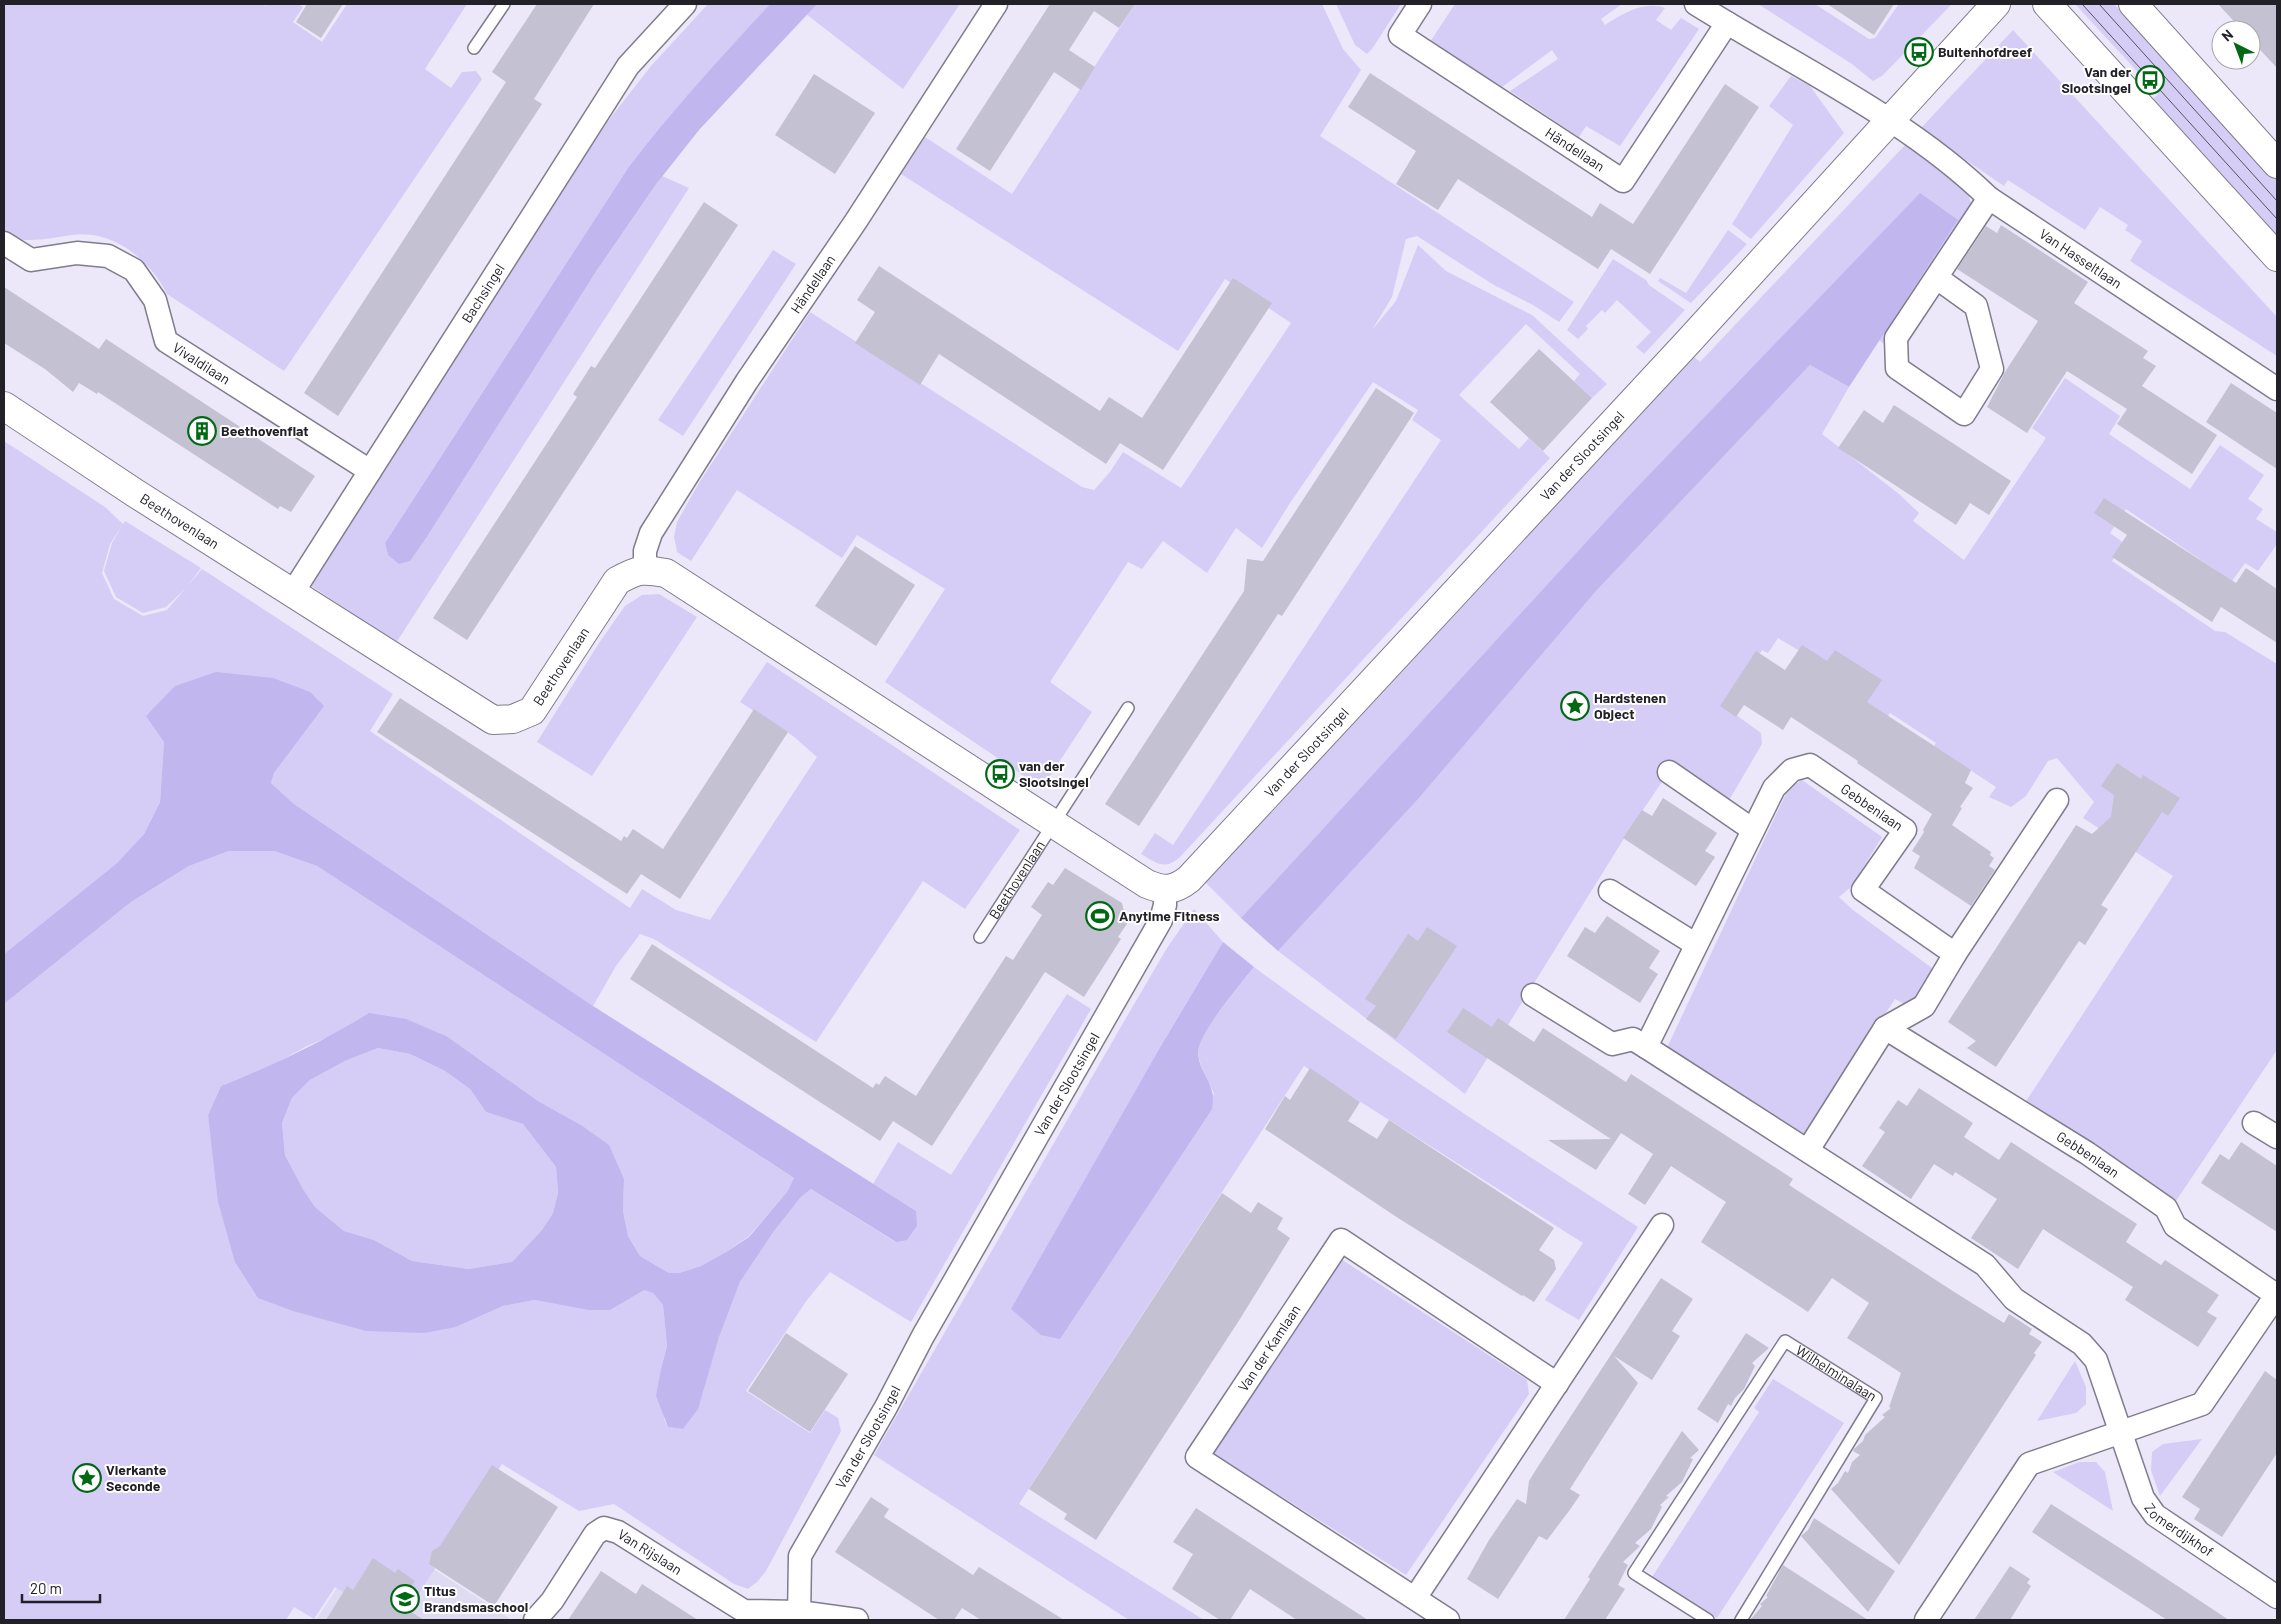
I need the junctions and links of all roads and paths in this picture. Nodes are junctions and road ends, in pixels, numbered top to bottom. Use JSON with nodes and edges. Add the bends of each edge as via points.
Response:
{"nodes":[{"id":1,"x":504,"y":4,"type":"edge"},
{"id":2,"x":685,"y":4,"type":"edge"},
{"id":3,"x":996,"y":4,"type":"edge"},
{"id":4,"x":1420,"y":4,"type":"edge"},
{"id":5,"x":1696,"y":4,"type":"edge"},
{"id":6,"x":1996,"y":4,"type":"edge"},
{"id":7,"x":2047,"y":4,"type":"edge"},
{"id":8,"x":2133,"y":4,"type":"edge"},
{"id":9,"x":1727,"y":23,"type":"junction"},
{"id":10,"x":474,"y":48,"type":"dead end"},
{"id":11,"x":1890,"y":121,"type":"junction"},
{"id":12,"x":2277,"y":164,"type":"edge"},
{"id":13,"x":1988,"y":198,"type":"junction"},
{"id":14,"x":4,"y":243,"type":"edge"},
{"id":15,"x":2277,"y":257,"type":"edge"},
{"id":16,"x":1937,"y":278,"type":"junction"},
{"id":17,"x":2277,"y":389,"type":"edge"},
{"id":18,"x":4,"y":406,"type":"edge"},
{"id":19,"x":370,"y":471,"type":"junction"},
{"id":20,"x":646,"y":569,"type":"junction"},
{"id":21,"x":293,"y":592,"type":"junction"},
{"id":22,"x":1128,"y":708,"type":"dead end"},
{"id":23,"x":1669,"y":772,"type":"dead end"},
{"id":24,"x":2057,"y":800,"type":"dead end"},
{"id":25,"x":1052,"y":823,"type":"junction"},
{"id":26,"x":1752,"y":830,"type":"junction"},
{"id":27,"x":1165,"y":890,"type":"junction"},
{"id":28,"x":1610,"y":891,"type":"dead end"},
{"id":29,"x":980,"y":937,"type":"dead end"},
{"id":30,"x":1695,"y":944,"type":"junction"},
{"id":31,"x":1955,"y":954,"type":"junction"},
{"id":32,"x":1533,"y":995,"type":"dead end"},
{"id":33,"x":1885,"y":1028,"type":"junction"},
{"id":34,"x":1646,"y":1047,"type":"junction"},
{"id":35,"x":2254,"y":1122,"type":"dead end"},
{"id":36,"x":2277,"y":1137,"type":"edge"},
{"id":37,"x":1808,"y":1150,"type":"junction"},
{"id":38,"x":1662,"y":1225,"type":"dead end"},
{"id":39,"x":2277,"y":1295,"type":"edge"},
{"id":40,"x":1557,"y":1384,"type":"junction"},
{"id":41,"x":2122,"y":1431,"type":"junction"},
{"id":42,"x":2277,"y":1597,"type":"edge"},
{"id":43,"x":1415,"y":1598,"type":"junction"},
{"id":44,"x":800,"y":1616,"type":"edge"},
{"id":45,"x":535,"y":1620,"type":"edge"},
{"id":46,"x":856,"y":1620,"type":"edge"},
{"id":47,"x":1448,"y":1620,"type":"edge"},
{"id":48,"x":1708,"y":1620,"type":"edge"},
{"id":49,"x":1741,"y":1620,"type":"edge"},
{"id":50,"x":1926,"y":1620,"type":"edge"}],
"edges":[{"from":1,"to":10,"type":"lane"},
{"from":2,"to":19,"type":"street","name":"Bachsingel","via":[[628,66]]},
{"from":3,"to":20,"type":"street","name":"Händellaan","via":[[856,221],[747,381],[651,533],[645,551]]},
{"from":4,"to":9,"type":"street","name":"Händellaan","via":[[1400,35],[1623,181]]},
{"from":5,"to":9,"type":"street"},
{"from":6,"to":11,"type":"street","name":"Van der Slootsingel"},
{"from":7,"to":15,"type":"street"},
{"from":8,"to":12,"type":"street"},
{"from":9,"to":11,"type":"street"},
{"from":11,"to":13,"type":"street","name":"Van Hasseltlaan","via":[[1962,172]]},
{"from":11,"to":27,"type":"street","name":"Van der Slootsingel","via":[[1189,879],[1179,887]]},
{"from":13,"to":16,"type":"street"},
{"from":13,"to":17,"type":"street","name":"Van Hasseltlaan"},
{"from":14,"to":19,"type":"street","name":"Vivaldilaan","via":[[31,260],[77,253],[108,256],[134,270],[155,300],[166,341]]},
{"from":16,"to":16,"type":"street","via":[[1976,306],[1992,369],[1964,414],[1897,368],[1896,338]]},
{"from":18,"to":21,"type":"street","name":"Beethovenlaan"},
{"from":19,"to":21,"type":"street","name":"Bachsingel"},
{"from":20,"to":21,"type":"street","name":"Beethovenlaan","via":[[634,571],[618,581],[532,711],[513,719],[493,720]]},
{"from":20,"to":25,"type":"street","via":[[666,573],[690,588]]},
{"from":22,"to":25,"type":"lane","name":"Beethovenlaan"},
{"from":23,"to":26,"type":"street"},
{"from":24,"to":31,"type":"street"},
{"from":25,"to":27,"type":"street","via":[[1147,884]]},
{"from":25,"to":29,"type":"lane","name":"Beethovenlaan"},
{"from":26,"to":30,"type":"street","name":"Gebbenlaan"},
{"from":26,"to":31,"type":"street","name":"Gebbenlaan","via":[[1774,788],[1792,770],[1810,765],[1905,830],[1863,890]]},
{"from":27,"to":44,"type":"street","name":"Van der Slootsingel","via":[[1161,920],[800,1556]]},
{"from":28,"to":30,"type":"street"},
{"from":30,"to":34,"type":"street","name":"Gebbenlaan"},
{"from":31,"to":33,"type":"street","via":[[1924,1006]]},
{"from":32,"to":34,"type":"street","via":[[1612,1044],[1632,1039]]},
{"from":33,"to":37,"type":"street"},
{"from":33,"to":39,"type":"street","name":"Gebbenlaan","via":[[2088,1153],[2166,1208],[2175,1226]]},
{"from":34,"to":37,"type":"street"},
{"from":35,"to":36,"type":"street"},
{"from":37,"to":41,"type":"street","via":[[1985,1265],[2014,1298],[2082,1344],[2096,1360]]},
{"from":38,"to":40,"type":"street"},
{"from":39,"to":41,"type":"street","via":[[2202,1404]]},
{"from":40,"to":43,"type":"street"},
{"from":40,"to":43,"type":"street","name":"Van der Kamlaan","via":[[1341,1240],[1335,1248],[1198,1457]]},
{"from":41,"to":42,"type":"street","name":"Zomerdijkhof","via":[[2143,1498],[2155,1515]]},
{"from":41,"to":50,"type":"street","via":[[2029,1464]]},
{"from":43,"to":47,"type":"street","name":"Van der Kamlaan"},
{"from":44,"to":45,"type":"street","name":"Van Rijslaan","via":[[744,1611],[618,1532],[604,1528],[595,1534]]},
{"from":44,"to":46,"type":"street"},
{"from":48,"to":49,"type":"lane","name":"Wilhelminalaan","via":[[1634,1573],[1785,1341],[1876,1398]]}]}
